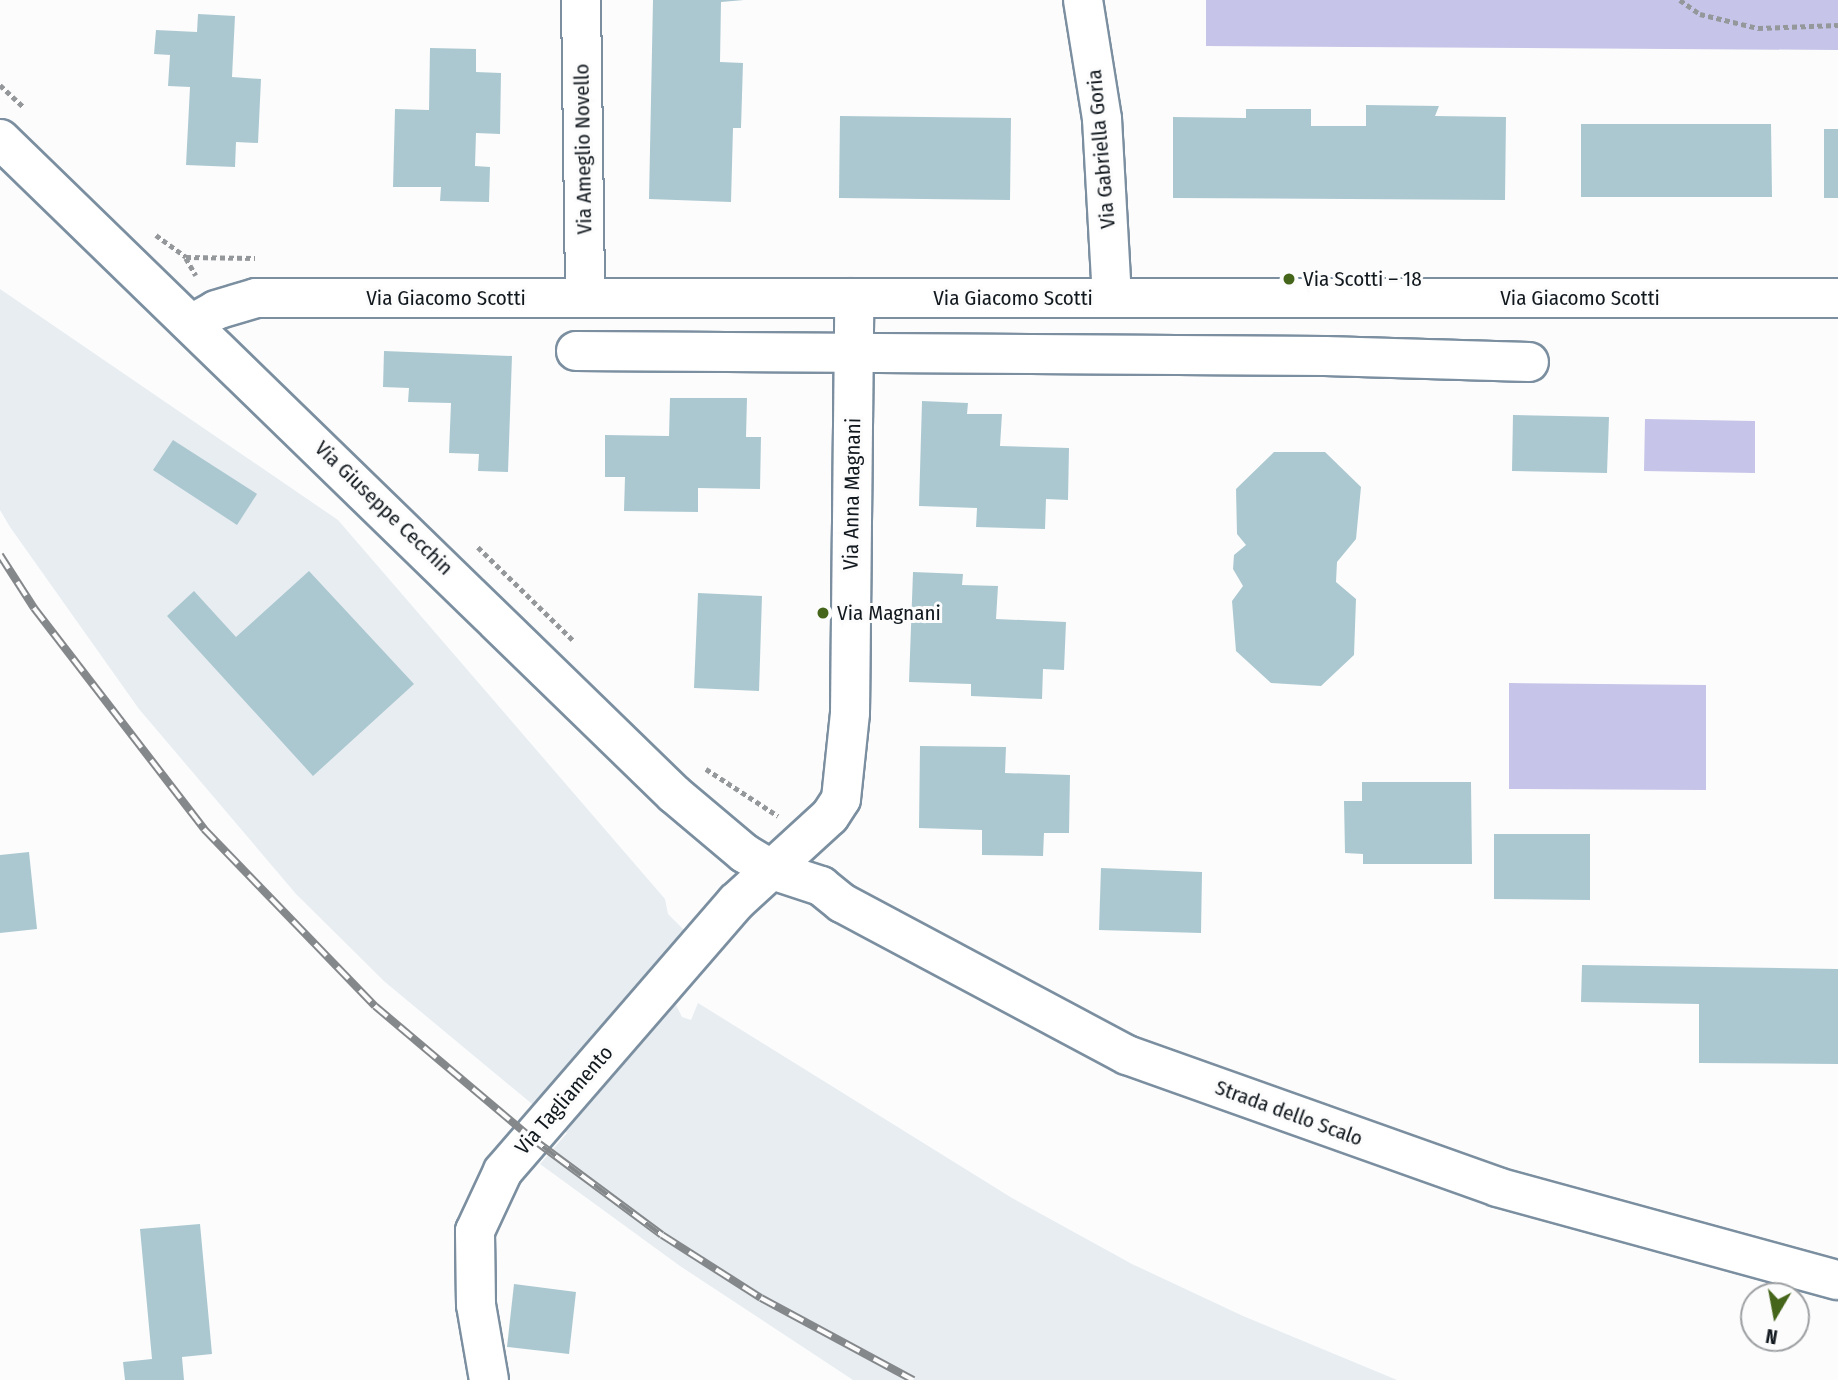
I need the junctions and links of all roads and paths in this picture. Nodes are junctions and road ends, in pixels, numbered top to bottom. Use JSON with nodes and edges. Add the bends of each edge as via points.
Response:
{"nodes":[{"id":1,"x":581,"y":0,"type":"edge"},
{"id":2,"x":1083,"y":0,"type":"edge"},
{"id":3,"x":1680,"y":0,"type":"edge"},
{"id":4,"x":1838,"y":25,"type":"edge"},
{"id":5,"x":0,"y":85,"type":"edge"},
{"id":6,"x":28,"y":112,"type":"dead end"},
{"id":7,"x":0,"y":139,"type":"edge"},
{"id":8,"x":147,"y":226,"type":"dead end"},
{"id":9,"x":268,"y":258,"type":"dead end"},
{"id":10,"x":585,"y":298,"type":"junction"},
{"id":11,"x":854,"y":298,"type":"junction"},
{"id":12,"x":1112,"y":298,"type":"junction"},
{"id":13,"x":1838,"y":298,"type":"edge"},
{"id":14,"x":193,"y":323,"type":"junction"},
{"id":15,"x":576,"y":351,"type":"dead end"},
{"id":16,"x":854,"y":353,"type":"junction"},
{"id":17,"x":1529,"y":362,"type":"dead end"},
{"id":18,"x":772,"y":870,"type":"junction"},
{"id":19,"x":1838,"y":1280,"type":"edge"},
{"id":20,"x":488,"y":1380,"type":"edge"}],
"edges":[{"from":1,"to":10,"type":"street","name":"Via Ameglio Novello"},
{"from":2,"to":12,"type":"street","name":"Via Gabriella Goria","via":[[1102,119]]},
{"from":3,"to":4,"type":"path","via":[[1700,14],[1758,28]]},
{"from":5,"to":6,"type":"path"},
{"from":7,"to":14,"type":"street","name":"Via Giuseppe Cecchin"},
{"from":8,"to":9,"type":"path","via":[[186,257]]},
{"from":10,"to":11,"type":"street","name":"Via Giacomo Scotti"},
{"from":10,"to":14,"type":"street","name":"Via Giacomo Scotti","via":[[256,298],[216,310]]},
{"from":11,"to":12,"type":"street","name":"Via Giacomo Scotti"},
{"from":11,"to":16,"type":"street","name":"Via Anna Magnani"},
{"from":12,"to":13,"type":"street","name":"Via Giacomo Scotti"},
{"from":14,"to":18,"type":"street","name":"Via Giuseppe Cecchin","via":[[674,794],[744,853]]},
{"from":15,"to":16,"type":"street"},
{"from":16,"to":17,"type":"street"},
{"from":16,"to":18,"type":"street","name":"Via Anna Magnani","via":[[850,713],[841,799],[830,816]]},
{"from":18,"to":19,"type":"street","name":"Strada dello Scalo","via":[[821,886],[842,903],[1127,1055],[1497,1187]]},
{"from":18,"to":20,"type":"street","name":"Via Tagliamento","via":[[736,902],[503,1171],[475,1231],[476,1305]]}]}
